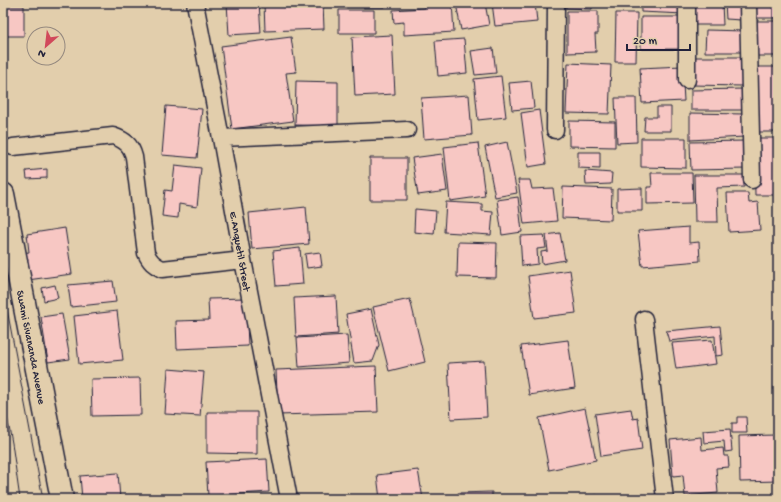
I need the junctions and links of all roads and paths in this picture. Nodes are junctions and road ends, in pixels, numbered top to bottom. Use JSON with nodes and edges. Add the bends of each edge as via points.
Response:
{"nodes":[{"id":1,"x":195,"y":3,"type":"edge"},
{"id":2,"x":556,"y":3,"type":"edge"},
{"id":3,"x":687,"y":3,"type":"edge"},
{"id":4,"x":748,"y":3,"type":"edge"},
{"id":5,"x":687,"y":80,"type":"dead end"},
{"id":6,"x":407,"y":130,"type":"dead end"},
{"id":7,"x":555,"y":130,"type":"dead end"},
{"id":8,"x":221,"y":138,"type":"junction"},
{"id":9,"x":12,"y":147,"type":"dead end"},
{"id":10,"x":752,"y":180,"type":"dead end"},
{"id":11,"x":3,"y":194,"type":"edge"},
{"id":12,"x":243,"y":260,"type":"junction"},
{"id":13,"x":644,"y":319,"type":"dead end"},
{"id":14,"x":62,"y":499,"type":"edge"},
{"id":15,"x":289,"y":499,"type":"edge"},
{"id":16,"x":664,"y":499,"type":"edge"}],
"edges":[{"from":1,"to":8,"type":"street","name":"E.Anquetil Street"},
{"from":2,"to":7,"type":"street"},
{"from":3,"to":5,"type":"street"},
{"from":4,"to":10,"type":"street"},
{"from":6,"to":8,"type":"street"},
{"from":8,"to":12,"type":"street","name":"E.Anquetil Street"},
{"from":9,"to":12,"type":"street","via":[[113,136],[121,139],[128,143],[134,157],[149,260],[162,269]]},
{"from":11,"to":14,"type":"street","name":"Swami Sivananda Avenue"},
{"from":12,"to":15,"type":"street","name":"E.Anquetil Street"},
{"from":13,"to":16,"type":"street"}]}
